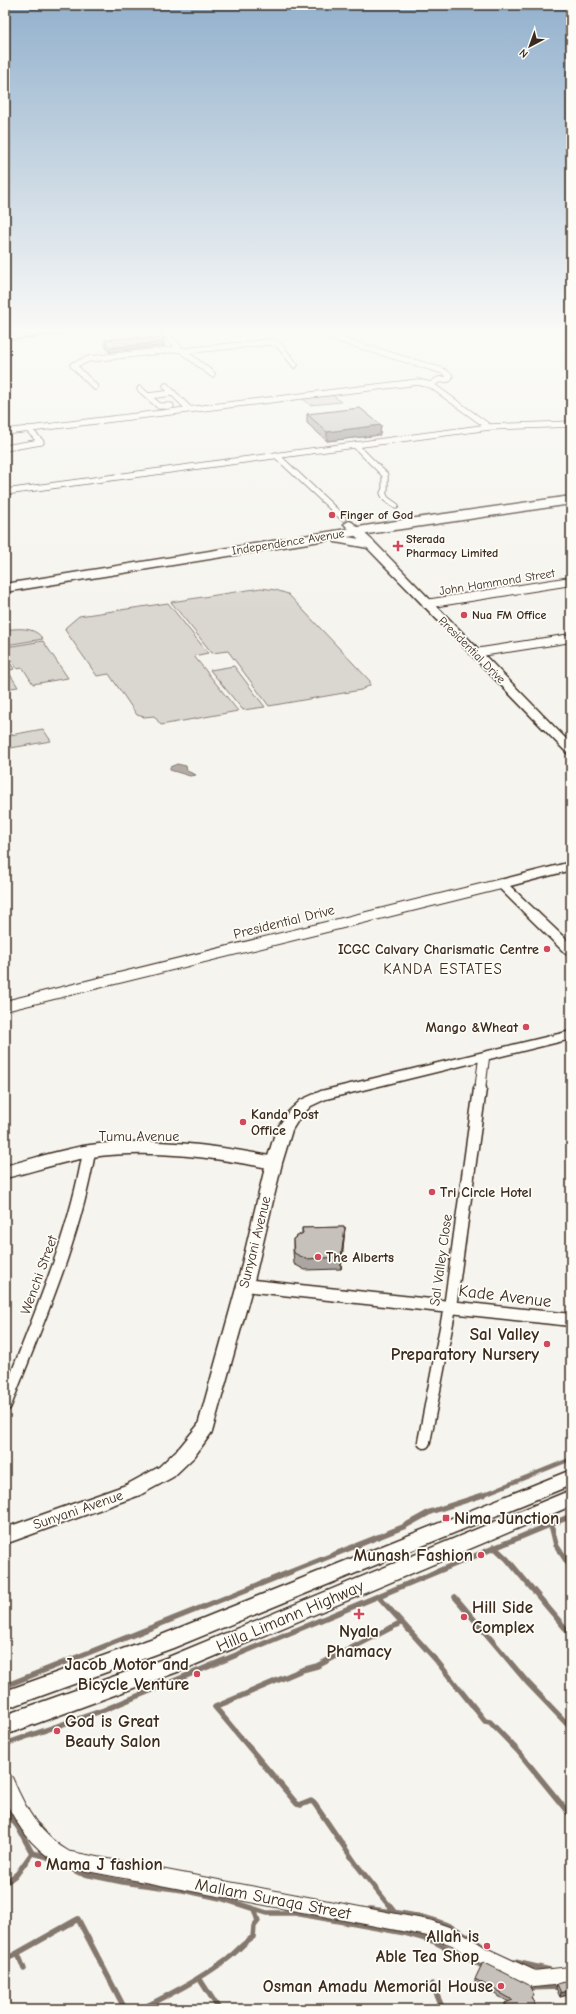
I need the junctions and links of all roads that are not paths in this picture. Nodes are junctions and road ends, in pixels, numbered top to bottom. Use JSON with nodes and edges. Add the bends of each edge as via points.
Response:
{"nodes":[{"id":1,"x":64,"y":424,"type":"edge"},
{"id":2,"x":485,"y":424,"type":"edge"},
{"id":3,"x":571,"y":424,"type":"edge"},
{"id":4,"x":489,"y":427,"type":"junction"},
{"id":5,"x":28,"y":429,"type":"junction"},
{"id":6,"x":5,"y":432,"type":"edge"},
{"id":7,"x":355,"y":445,"type":"junction"},
{"id":8,"x":5,"y":448,"type":"edge"},
{"id":9,"x":276,"y":455,"type":"junction"},
{"id":10,"x":5,"y":492,"type":"edge"},
{"id":11,"x":571,"y":496,"type":"edge"},
{"id":12,"x":571,"y":500,"type":"edge"},
{"id":13,"x":396,"y":506,"type":"dead end"},
{"id":14,"x":402,"y":524,"type":"junction"},
{"id":15,"x":354,"y":525,"type":"junction"},
{"id":16,"x":318,"y":538,"type":"junction"},
{"id":17,"x":373,"y":545,"type":"junction"},
{"id":18,"x":571,"y":580,"type":"edge"},
{"id":19,"x":5,"y":581,"type":"edge"},
{"id":20,"x":5,"y":588,"type":"edge"},
{"id":21,"x":426,"y":604,"type":"junction"},
{"id":22,"x":571,"y":638,"type":"edge"},
{"id":23,"x":475,"y":652,"type":"junction"},
{"id":24,"x":571,"y":751,"type":"edge"},
{"id":25,"x":571,"y":866,"type":"edge"},
{"id":26,"x":502,"y":884,"type":"junction"},
{"id":27,"x":571,"y":951,"type":"edge"},
{"id":28,"x":5,"y":1006,"type":"edge"},
{"id":29,"x":571,"y":1035,"type":"edge"},
{"id":30,"x":484,"y":1058,"type":"junction"},
{"id":31,"x":89,"y":1152,"type":"junction"},
{"id":32,"x":274,"y":1163,"type":"junction"},
{"id":33,"x":5,"y":1172,"type":"edge"},
{"id":34,"x":245,"y":1285,"type":"junction"},
{"id":35,"x":450,"y":1306,"type":"junction"},
{"id":36,"x":571,"y":1320,"type":"edge"},
{"id":37,"x":5,"y":1405,"type":"edge"},
{"id":38,"x":424,"y":1442,"type":"dead end"},
{"id":39,"x":571,"y":1477,"type":"edge"},
{"id":40,"x":571,"y":1498,"type":"edge"},
{"id":41,"x":5,"y":1536,"type":"edge"},
{"id":42,"x":5,"y":1700,"type":"edge"},
{"id":43,"x":5,"y":1725,"type":"edge"},
{"id":44,"x":5,"y":1781,"type":"edge"},
{"id":45,"x":571,"y":1975,"type":"edge"}],
"edges":[{"from":1,"to":5,"type":"street"},
{"from":2,"to":4,"type":"street"},
{"from":3,"to":4,"type":"street"},
{"from":4,"to":7,"type":"street"},
{"from":5,"to":6,"type":"street"},
{"from":5,"to":8,"type":"street","via":[[40,442]]},
{"from":7,"to":9,"type":"street"},
{"from":7,"to":13,"type":"street","via":[[385,475],[383,493],[386,499]]},
{"from":9,"to":10,"type":"street"},
{"from":9,"to":15,"type":"street"},
{"from":11,"to":15,"type":"highway","name":"Independence Avenue"},
{"from":12,"to":14,"type":"highway","name":"Independence Avenue"},
{"from":14,"to":15,"type":"highway","name":"Independence Avenue"},
{"from":14,"to":17,"type":"highway","via":[[387,532]]},
{"from":15,"to":16,"type":"highway","name":"Independence Avenue"},
{"from":15,"to":17,"type":"street","name":"Presidential Drive"},
{"from":15,"to":19,"type":"highway","name":"Independence Avenue"},
{"from":16,"to":17,"type":"highway"},
{"from":16,"to":20,"type":"highway","name":"Independence Avenue"},
{"from":17,"to":21,"type":"street","name":"Presidential Drive","via":[[381,557]]},
{"from":18,"to":21,"type":"street","name":"John Hammond Street"},
{"from":21,"to":23,"type":"street","name":"Presidential Drive"},
{"from":22,"to":23,"type":"street"},
{"from":23,"to":24,"type":"street","name":"Presidential Drive"},
{"from":25,"to":26,"type":"street","name":"Presidential Drive"},
{"from":26,"to":27,"type":"street"},
{"from":26,"to":28,"type":"street","name":"Presidential Drive"},
{"from":29,"to":30,"type":"street","name":"Sunyani Avenue"},
{"from":30,"to":32,"type":"street","name":"Sunyani Avenue","via":[[313,1099],[294,1114],[284,1130]]},
{"from":30,"to":35,"type":"street","name":"Sal Valley Close"},
{"from":31,"to":32,"type":"street","name":"Tumu Avenue","via":[[131,1149],[208,1152]]},
{"from":31,"to":33,"type":"street","name":"Tumu Avenue"},
{"from":31,"to":37,"type":"street","name":"Wenchi Street","via":[[83,1187],[66,1247]]},
{"from":32,"to":34,"type":"street","name":"Sunyani Avenue"},
{"from":34,"to":35,"type":"street","name":"Kade Avenue"},
{"from":34,"to":41,"type":"street","name":"Sunyani Avenue","via":[[206,1427],[187,1452],[166,1472],[133,1490]]},
{"from":35,"to":36,"type":"street","name":"Kade Avenue"},
{"from":35,"to":38,"type":"street","name":"Sal Valley Close"},
{"from":39,"to":42,"type":"street","name":"Hilla Limann Highway","via":[[166,1642]]},
{"from":40,"to":43,"type":"street","name":"Hilla Limann Highway","via":[[173,1665]]},
{"from":44,"to":45,"type":"street","name":"Mallam Suraqa Street","via":[[36,1839],[66,1859],[428,1928],[456,1938],[482,1955],[534,1979]]}]}
